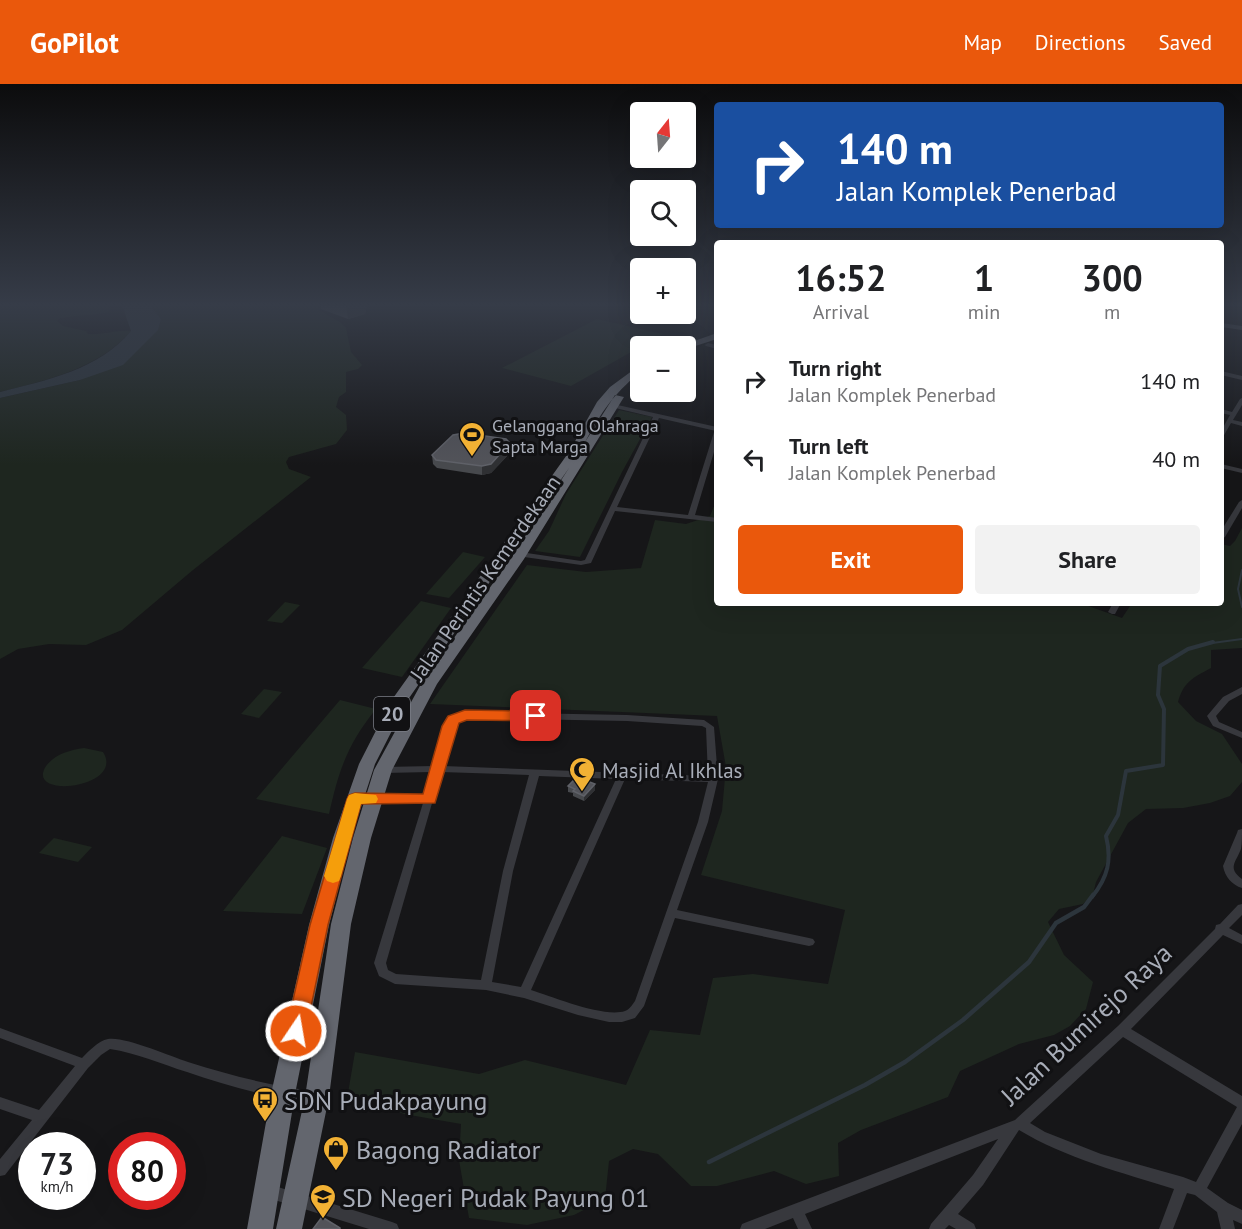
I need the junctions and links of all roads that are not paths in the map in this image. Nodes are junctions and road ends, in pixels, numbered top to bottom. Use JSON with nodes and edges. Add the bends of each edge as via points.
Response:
{"nodes":[{"id":1,"x":1224,"y":374,"type":"edge"},
{"id":2,"x":630,"y":375,"type":"edge"},
{"id":3,"x":1240,"y":377,"type":"edge"},
{"id":4,"x":630,"y":385,"type":"edge"},
{"id":5,"x":1242,"y":400,"type":"edge"},
{"id":6,"x":613,"y":405,"type":"junction"},
{"id":7,"x":1224,"y":412,"type":"edge"},
{"id":8,"x":1234,"y":414,"type":"junction"},
{"id":9,"x":657,"y":416,"type":"junction"},
{"id":10,"x":1230,"y":422,"type":"junction"},
{"id":11,"x":1242,"y":424,"type":"edge"},
{"id":12,"x":714,"y":430,"type":"edge"},
{"id":13,"x":1224,"y":431,"type":"edge"},
{"id":14,"x":714,"y":441,"type":"edge"},
{"id":15,"x":573,"y":460,"type":"junction"},
{"id":16,"x":1224,"y":467,"type":"edge"},
{"id":17,"x":1242,"y":471,"type":"edge"},
{"id":18,"x":1242,"y":502,"type":"edge"},
{"id":19,"x":614,"y":509,"type":"junction"},
{"id":20,"x":691,"y":517,"type":"junction"},
{"id":21,"x":714,"y":520,"type":"edge"},
{"id":22,"x":1224,"y":532,"type":"edge"},
{"id":23,"x":520,"y":554,"type":"junction"},
{"id":24,"x":1115,"y":606,"type":"edge"},
{"id":25,"x":1112,"y":612,"type":"dead end"},
{"id":26,"x":1242,"y":690,"type":"edge"},
{"id":27,"x":1242,"y":735,"type":"edge"},
{"id":28,"x":438,"y":769,"type":"junction"},
{"id":29,"x":383,"y":770,"type":"junction"},
{"id":30,"x":536,"y":772,"type":"junction"},
{"id":31,"x":622,"y":775,"type":"junction"},
{"id":32,"x":713,"y":779,"type":"junction"},
{"id":33,"x":365,"y":799,"type":"junction"},
{"id":34,"x":429,"y":800,"type":"junction"},
{"id":35,"x":1242,"y":833,"type":"edge"},
{"id":36,"x":1242,"y":884,"type":"edge"},
{"id":37,"x":1242,"y":908,"type":"edge"},
{"id":38,"x":671,"y":913,"type":"junction"},
{"id":39,"x":1220,"y":928,"type":"junction"},
{"id":40,"x":1242,"y":940,"type":"edge"},
{"id":41,"x":809,"y":942,"type":"dead end"},
{"id":42,"x":486,"y":986,"type":"junction"},
{"id":43,"x":524,"y":993,"type":"junction"},
{"id":44,"x":1122,"y":1030,"type":"junction"},
{"id":45,"x":0,"y":1033,"type":"edge"},
{"id":46,"x":84,"y":1064,"type":"junction"},
{"id":47,"x":283,"y":1094,"type":"junction"},
{"id":48,"x":317,"y":1097,"type":"junction"},
{"id":49,"x":0,"y":1103,"type":"edge"},
{"id":50,"x":1242,"y":1103,"type":"edge"},
{"id":51,"x":1242,"y":1111,"type":"edge"},
{"id":52,"x":41,"y":1117,"type":"junction"},
{"id":53,"x":1017,"y":1125,"type":"junction"},
{"id":54,"x":0,"y":1170,"type":"edge"},
{"id":55,"x":1183,"y":1184,"type":"junction"},
{"id":56,"x":265,"y":1190,"type":"junction"},
{"id":57,"x":1199,"y":1190,"type":"junction"},
{"id":58,"x":294,"y":1200,"type":"junction"},
{"id":59,"x":1223,"y":1208,"type":"junction"},
{"id":60,"x":796,"y":1210,"type":"junction"},
{"id":61,"x":947,"y":1216,"type":"junction"},
{"id":62,"x":1242,"y":1217,"type":"edge"},
{"id":63,"x":260,"y":1229,"type":"edge"},
{"id":64,"x":289,"y":1229,"type":"edge"},
{"id":65,"x":392,"y":1229,"type":"edge"},
{"id":66,"x":747,"y":1229,"type":"edge"},
{"id":67,"x":806,"y":1229,"type":"edge"},
{"id":68,"x":936,"y":1229,"type":"edge"},
{"id":69,"x":969,"y":1229,"type":"edge"},
{"id":70,"x":1166,"y":1229,"type":"edge"},
{"id":71,"x":1228,"y":1229,"type":"edge"}],
"edges":[{"from":1,"to":3,"type":"street"},
{"from":2,"to":15,"type":"highway","name":"Jalan Perintis Kemerdekaan","number":"20","via":[[607,397]]},
{"from":4,"to":6,"type":"highway","name":"Jalan Perintis Kemerdekaan","number":"20"},
{"from":5,"to":8,"type":"street"},
{"from":6,"to":9,"type":"street"},
{"from":6,"to":15,"type":"highway","name":"Jalan Perintis Kemerdekaan","number":"20"},
{"from":7,"to":8,"type":"street"},
{"from":8,"to":10,"type":"street"},
{"from":9,"to":12,"type":"street"},
{"from":9,"to":19,"type":"street"},
{"from":10,"to":11,"type":"street"},
{"from":10,"to":13,"type":"street"},
{"from":14,"to":20,"type":"street"},
{"from":15,"to":23,"type":"highway","name":"Jalan Perintis Kemerdekaan","number":"20"},
{"from":15,"to":33,"type":"highway","name":"Jalan Perintis Kemerdekaan","number":"20","via":[[399,701],[367,764]]},
{"from":16,"to":17,"type":"street"},
{"from":18,"to":22,"type":"street"},
{"from":19,"to":20,"type":"street"},
{"from":19,"to":23,"type":"street","via":[[588,561]]},
{"from":20,"to":21,"type":"street"},
{"from":23,"to":29,"type":"highway","name":"Jalan Perintis Kemerdekaan","number":"20","via":[[429,684]]},
{"from":24,"to":25,"type":"street"},
{"from":26,"to":27,"type":"street","via":[[1226,699],[1211,716],[1216,724]]},
{"from":28,"to":29,"type":"street"},
{"from":28,"to":30,"type":"street"},
{"from":28,"to":32,"type":"street","via":[[449,726],[459,717],[627,718],[704,723],[710,727]]},
{"from":28,"to":34,"type":"street"},
{"from":29,"to":33,"type":"highway","name":"Jalan Perintis Kemerdekaan","number":"20"},
{"from":30,"to":31,"type":"street"},
{"from":30,"to":42,"type":"street","via":[[508,871]]},
{"from":31,"to":32,"type":"street"},
{"from":31,"to":43,"type":"street"},
{"from":32,"to":38,"type":"street","via":[[703,822]]},
{"from":33,"to":34,"type":"street"},
{"from":33,"to":47,"type":"highway","name":"Jalan Perintis Kemerdekaan","number":"20","via":[[319,925]]},
{"from":33,"to":48,"type":"highway","name":"Jalan Perintis Kemerdekaan","number":"20","via":[[362,838],[341,924]]},
{"from":34,"to":42,"type":"street","via":[[380,963],[383,973],[395,979]]},
{"from":35,"to":36,"type":"street","via":[[1227,870],[1230,877]]},
{"from":37,"to":39,"type":"street","name":"Jalan Bumirejo Raya"},
{"from":38,"to":41,"type":"street"},
{"from":38,"to":43,"type":"street","via":[[640,1003],[632,1013],[615,1017]]},
{"from":39,"to":40,"type":"street"},
{"from":39,"to":44,"type":"street","name":"Jalan Bumirejo Raya"},
{"from":42,"to":43,"type":"street"},
{"from":44,"to":50,"type":"street"},
{"from":44,"to":53,"type":"street","name":"Jalan Bumirejo Raya"},
{"from":45,"to":46,"type":"street"},
{"from":46,"to":47,"type":"street","via":[[108,1044],[122,1045]]},
{"from":46,"to":52,"type":"street"},
{"from":47,"to":48,"type":"street"},
{"from":47,"to":56,"type":"highway","name":"Jalan Perintis Kemerdekaan","number":"20"},
{"from":48,"to":58,"type":"highway","name":"Jalan Perintis Kemerdekaan","number":"20"},
{"from":49,"to":52,"type":"street"},
{"from":51,"to":57,"type":"street"},
{"from":52,"to":54,"type":"street"},
{"from":53,"to":55,"type":"street","via":[[1101,1160]]},
{"from":53,"to":60,"type":"street","name":"Jalan Bumirejo Raya"},
{"from":53,"to":61,"type":"street"},
{"from":55,"to":57,"type":"street"},
{"from":55,"to":70,"type":"street"},
{"from":56,"to":58,"type":"street"},
{"from":56,"to":63,"type":"highway","name":"Jalan Perintis Kemerdekaan","number":"20"},
{"from":57,"to":59,"type":"street"},
{"from":58,"to":64,"type":"highway","name":"Jalan Perintis Kemerdekaan","number":"20"},
{"from":58,"to":65,"type":"street"},
{"from":59,"to":62,"type":"street"},
{"from":59,"to":71,"type":"street"},
{"from":60,"to":66,"type":"street","name":"Jalan Bumirejo Raya"},
{"from":60,"to":67,"type":"street"},
{"from":61,"to":68,"type":"street"},
{"from":61,"to":69,"type":"street"}]}
